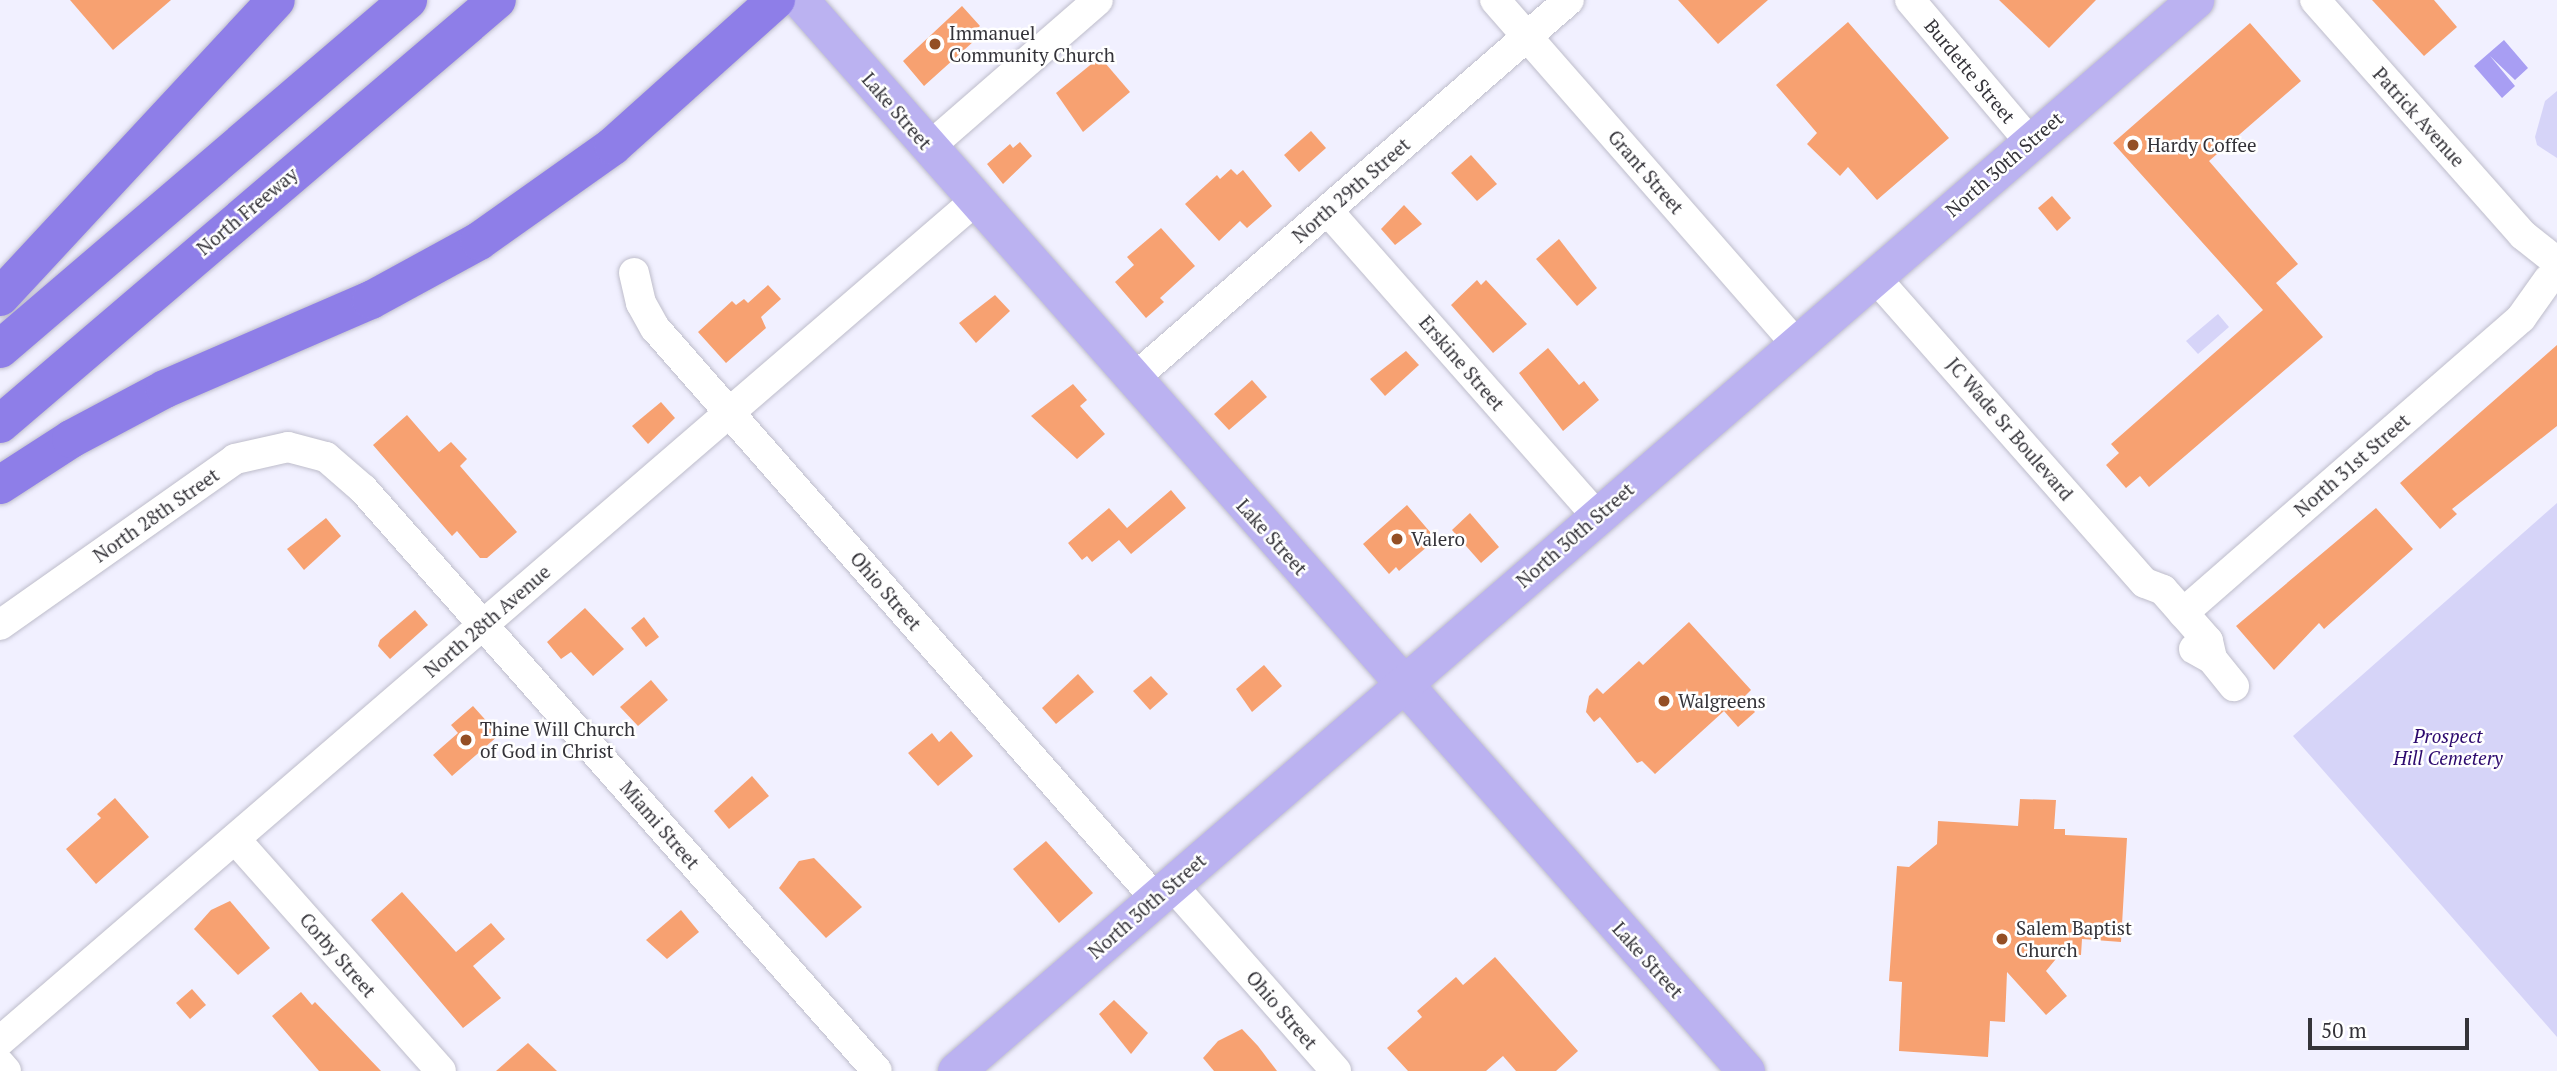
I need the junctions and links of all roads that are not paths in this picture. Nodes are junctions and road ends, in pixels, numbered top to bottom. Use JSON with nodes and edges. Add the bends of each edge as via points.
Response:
{"nodes":[{"id":1,"x":276,"y":0,"type":"edge"},
{"id":2,"x":408,"y":0,"type":"edge"},
{"id":3,"x":497,"y":0,"type":"edge"},
{"id":4,"x":776,"y":0,"type":"edge"},
{"id":5,"x":800,"y":0,"type":"edge"},
{"id":6,"x":1098,"y":0,"type":"edge"},
{"id":7,"x":1495,"y":0,"type":"edge"},
{"id":8,"x":1569,"y":0,"type":"edge"},
{"id":9,"x":1910,"y":0,"type":"edge"},
{"id":10,"x":2195,"y":0,"type":"edge"},
{"id":11,"x":2315,"y":0,"type":"edge"},
{"id":12,"x":1527,"y":37,"type":"junction"},
{"id":13,"x":2031,"y":142,"type":"junction"},
{"id":14,"x":929,"y":148,"type":"junction"},
{"id":15,"x":975,"y":201,"type":"junction"},
{"id":16,"x":1328,"y":211,"type":"junction"},
{"id":17,"x":634,"y":273,"type":"dead end"},
{"id":18,"x":1874,"y":276,"type":"junction"},
{"id":19,"x":2554,"y":280,"type":"edge"},
{"id":20,"x":0,"y":297,"type":"edge"},
{"id":21,"x":1796,"y":344,"type":"junction"},
{"id":22,"x":0,"y":349,"type":"edge"},
{"id":23,"x":1132,"y":380,"type":"junction"},
{"id":24,"x":728,"y":412,"type":"junction"},
{"id":25,"x":0,"y":424,"type":"edge"},
{"id":26,"x":326,"y":457,"type":"joint"},
{"id":27,"x":0,"y":485,"type":"edge"},
{"id":28,"x":1597,"y":516,"type":"junction"},
{"id":29,"x":2145,"y":583,"type":"junction"},
{"id":30,"x":2183,"y":613,"type":"junction"},
{"id":31,"x":0,"y":625,"type":"edge"},
{"id":32,"x":483,"y":625,"type":"junction"},
{"id":33,"x":2212,"y":659,"type":"junction"},
{"id":34,"x":1403,"y":684,"type":"junction"},
{"id":35,"x":2234,"y":686,"type":"dead end"},
{"id":36,"x":235,"y":839,"type":"junction"},
{"id":37,"x":1164,"y":892,"type":"junction"},
{"id":38,"x":0,"y":1041,"type":"edge"},
{"id":39,"x":0,"y":1064,"type":"edge"},
{"id":40,"x":6,"y":1071,"type":"edge"},
{"id":41,"x":441,"y":1071,"type":"edge"},
{"id":42,"x":877,"y":1071,"type":"edge"},
{"id":43,"x":956,"y":1071,"type":"edge"},
{"id":44,"x":1336,"y":1071,"type":"edge"},
{"id":45,"x":1746,"y":1071,"type":"edge"}],
"edges":[{"from":1,"to":20,"type":"highway"},
{"from":2,"to":22,"type":"highway"},
{"from":3,"to":25,"type":"highway","name":"North Freeway"},
{"from":4,"to":27,"type":"highway","via":[[625,136],[479,241],[371,300],[165,389],[72,439]]},
{"from":5,"to":14,"type":"main road","name":"Lake Street"},
{"from":6,"to":14,"type":"street"},
{"from":7,"to":12,"type":"street","name":"Grant Street"},
{"from":8,"to":12,"type":"street","name":"North 29th Street"},
{"from":9,"to":13,"type":"street","name":"Burdette Street"},
{"from":10,"to":13,"type":"main road","name":"North 30th Street"},
{"from":11,"to":19,"type":"street","name":"Patrick Avenue","via":[[2524,235]]},
{"from":12,"to":16,"type":"street","name":"North 29th Street"},
{"from":12,"to":21,"type":"street","name":"Grant Street"},
{"from":13,"to":18,"type":"main road","name":"North 30th Street"},
{"from":14,"to":15,"type":"main road","name":"Lake Street"},
{"from":15,"to":23,"type":"main road","name":"Lake Street"},
{"from":15,"to":24,"type":"street","name":"North 28th Avenue"},
{"from":16,"to":23,"type":"street","name":"North 29th Street"},
{"from":16,"to":28,"type":"street","name":"Erskine Street"},
{"from":17,"to":24,"type":"street","name":"Ohio Street","via":[[651,323]]},
{"from":18,"to":21,"type":"main road","name":"North 30th Street"},
{"from":18,"to":29,"type":"street","name":"JC Wade Sr Boulevard"},
{"from":19,"to":30,"type":"street","name":"North 31st Street","via":[[2521,318]]},
{"from":21,"to":28,"type":"main road","name":"North 30th Street"},
{"from":23,"to":34,"type":"main road","name":"Lake Street"},
{"from":24,"to":32,"type":"street","name":"North 28th Avenue"},
{"from":24,"to":37,"type":"street","name":"Ohio Street"},
{"from":26,"to":31,"type":"street","name":"North 28th Street","via":[[288,447],[235,459]]},
{"from":26,"to":32,"type":"street","name":"Miami Street","via":[[363,489]]},
{"from":28,"to":34,"type":"main road","name":"North 30th Street"},
{"from":29,"to":30,"type":"street","name":"JC Wade Sr Boulevard","via":[[2163,590]]},
{"from":29,"to":33,"type":"street","name":"JC Wade Sr Boulevard","via":[[2150,601],[2193,649]]},
{"from":30,"to":33,"type":"street","name":"JC Wade Sr Boulevard","via":[[2208,641]]},
{"from":32,"to":36,"type":"street","name":"North 28th Avenue"},
{"from":32,"to":42,"type":"street","name":"Miami Street"},
{"from":33,"to":35,"type":"street","name":"JC Wade Sr Boulevard"},
{"from":34,"to":37,"type":"main road","name":"North 30th Street"},
{"from":34,"to":45,"type":"main road","name":"Lake Street"},
{"from":36,"to":38,"type":"street","name":"North 28th Avenue"},
{"from":36,"to":41,"type":"street","name":"Corby Street"},
{"from":37,"to":43,"type":"main road","name":"North 30th Street"},
{"from":37,"to":44,"type":"street","name":"Ohio Street"},
{"from":39,"to":40,"type":"street"}]}
